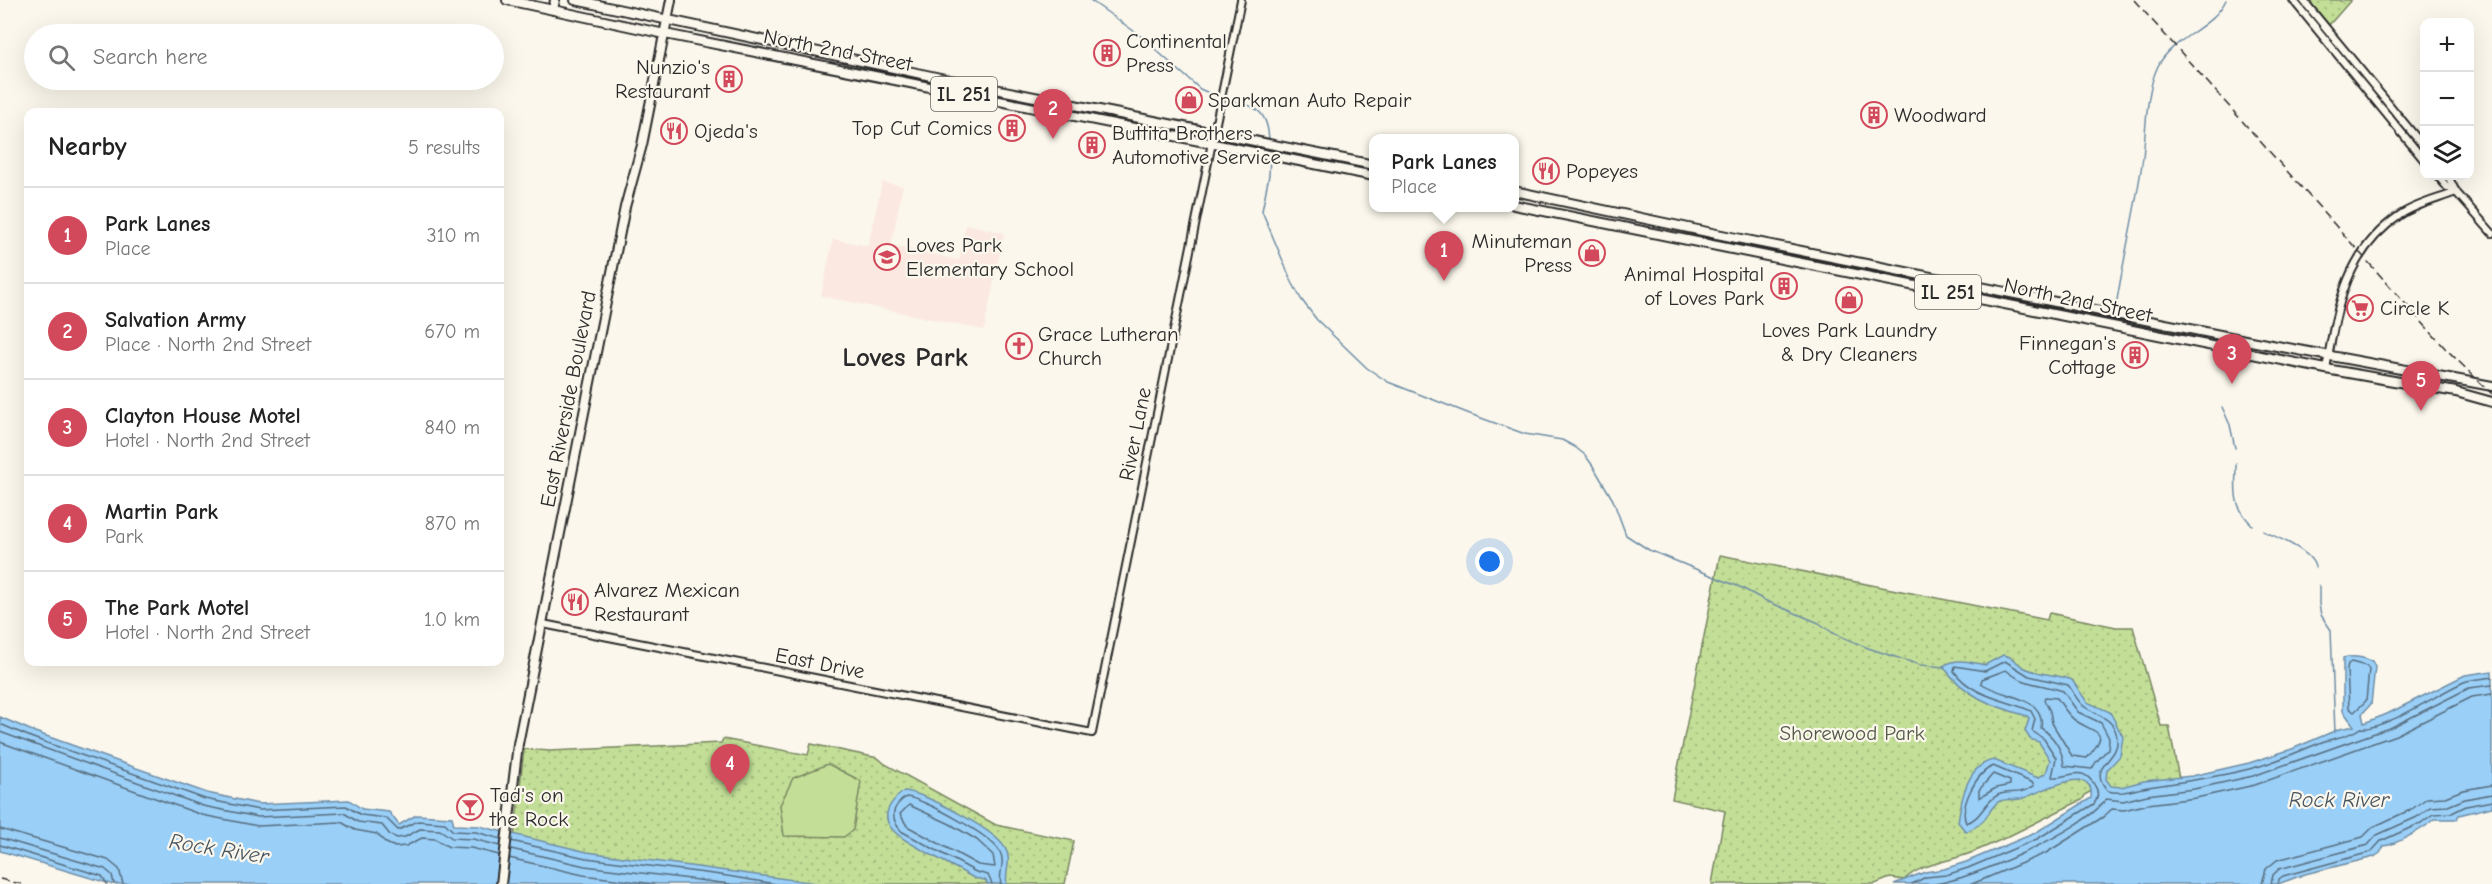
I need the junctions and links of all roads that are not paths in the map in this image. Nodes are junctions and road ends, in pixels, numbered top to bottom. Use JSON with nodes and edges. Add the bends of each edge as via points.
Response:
{"nodes":[{"id":1,"x":507,"y":0,"type":"edge"},
{"id":2,"x":555,"y":0,"type":"edge"},
{"id":3,"x":575,"y":0,"type":"edge"},
{"id":4,"x":671,"y":0,"type":"edge"},
{"id":5,"x":1241,"y":0,"type":"edge"},
{"id":6,"x":2293,"y":0,"type":"edge"},
{"id":7,"x":2303,"y":0,"type":"edge"},
{"id":8,"x":553,"y":10,"type":"junction"},
{"id":9,"x":668,"y":19,"type":"junction"},
{"id":10,"x":665,"y":34,"type":"junction"},
{"id":11,"x":1214,"y":132,"type":"junction"},
{"id":12,"x":2420,"y":142,"type":"edge"},
{"id":13,"x":1210,"y":144,"type":"junction"},
{"id":14,"x":2420,"y":155,"type":"edge"},
{"id":15,"x":1369,"y":164,"type":"edge"},
{"id":16,"x":1369,"y":175,"type":"edge"},
{"id":17,"x":2441,"y":180,"type":"edge"},
{"id":18,"x":2450,"y":180,"type":"edge"},
{"id":19,"x":1519,"y":191,"type":"edge"},
{"id":20,"x":2456,"y":192,"type":"junction"},
{"id":21,"x":1519,"y":206,"type":"edge"},
{"id":22,"x":2492,"y":235,"type":"edge"},
{"id":23,"x":2329,"y":356,"type":"junction"},
{"id":24,"x":2326,"y":369,"type":"junction"},
{"id":25,"x":2492,"y":386,"type":"edge"},
{"id":26,"x":2492,"y":402,"type":"edge"},
{"id":27,"x":543,"y":624,"type":"junction"},
{"id":28,"x":1092,"y":734,"type":"joint"},
{"id":29,"x":501,"y":884,"type":"edge"}],
"edges":[{"from":1,"to":8,"type":"main road","name":"North 2nd Street","number":"IL 251"},
{"from":2,"to":8,"type":"main road"},
{"from":3,"to":9,"type":"main road","name":"North 2nd Street","number":"IL 251"},
{"from":4,"to":9,"type":"main road","name":"East Riverside Boulevard"},
{"from":5,"to":11,"type":"street","name":"River Lane"},
{"from":6,"to":14,"type":"street"},
{"from":7,"to":12,"type":"street"},
{"from":8,"to":10,"type":"main road","name":"North 2nd Street","number":"IL 251"},
{"from":9,"to":10,"type":"main road","name":"East Riverside Boulevard"},
{"from":9,"to":11,"type":"main road","name":"North 2nd Street","number":"IL 251"},
{"from":10,"to":13,"type":"main road","name":"North 2nd Street","number":"IL 251"},
{"from":10,"to":27,"type":"main road","name":"East Riverside Boulevard","via":[[629,188]]},
{"from":11,"to":13,"type":"street","name":"River Lane"},
{"from":11,"to":15,"type":"main road","name":"North 2nd Street","number":"IL 251"},
{"from":13,"to":16,"type":"main road","name":"North 2nd Street","number":"IL 251"},
{"from":13,"to":28,"type":"street","name":"River Lane"},
{"from":17,"to":20,"type":"street"},
{"from":18,"to":20,"type":"street"},
{"from":19,"to":23,"type":"main road","name":"North 2nd Street","number":"IL 251"},
{"from":20,"to":22,"type":"street"},
{"from":20,"to":23,"type":"street","via":[[2402,213],[2376,235],[2355,261],[2345,283]]},
{"from":21,"to":24,"type":"main road","name":"North 2nd Street","number":"IL 251"},
{"from":23,"to":24,"type":"street"},
{"from":23,"to":25,"type":"main road","name":"North 2nd Street","number":"IL 251"},
{"from":24,"to":26,"type":"main road","name":"North 2nd Street","number":"IL 251"},
{"from":27,"to":28,"type":"street","name":"East Drive"},
{"from":27,"to":29,"type":"main road","name":"East Riverside Boulevard","via":[[518,744]]}]}
